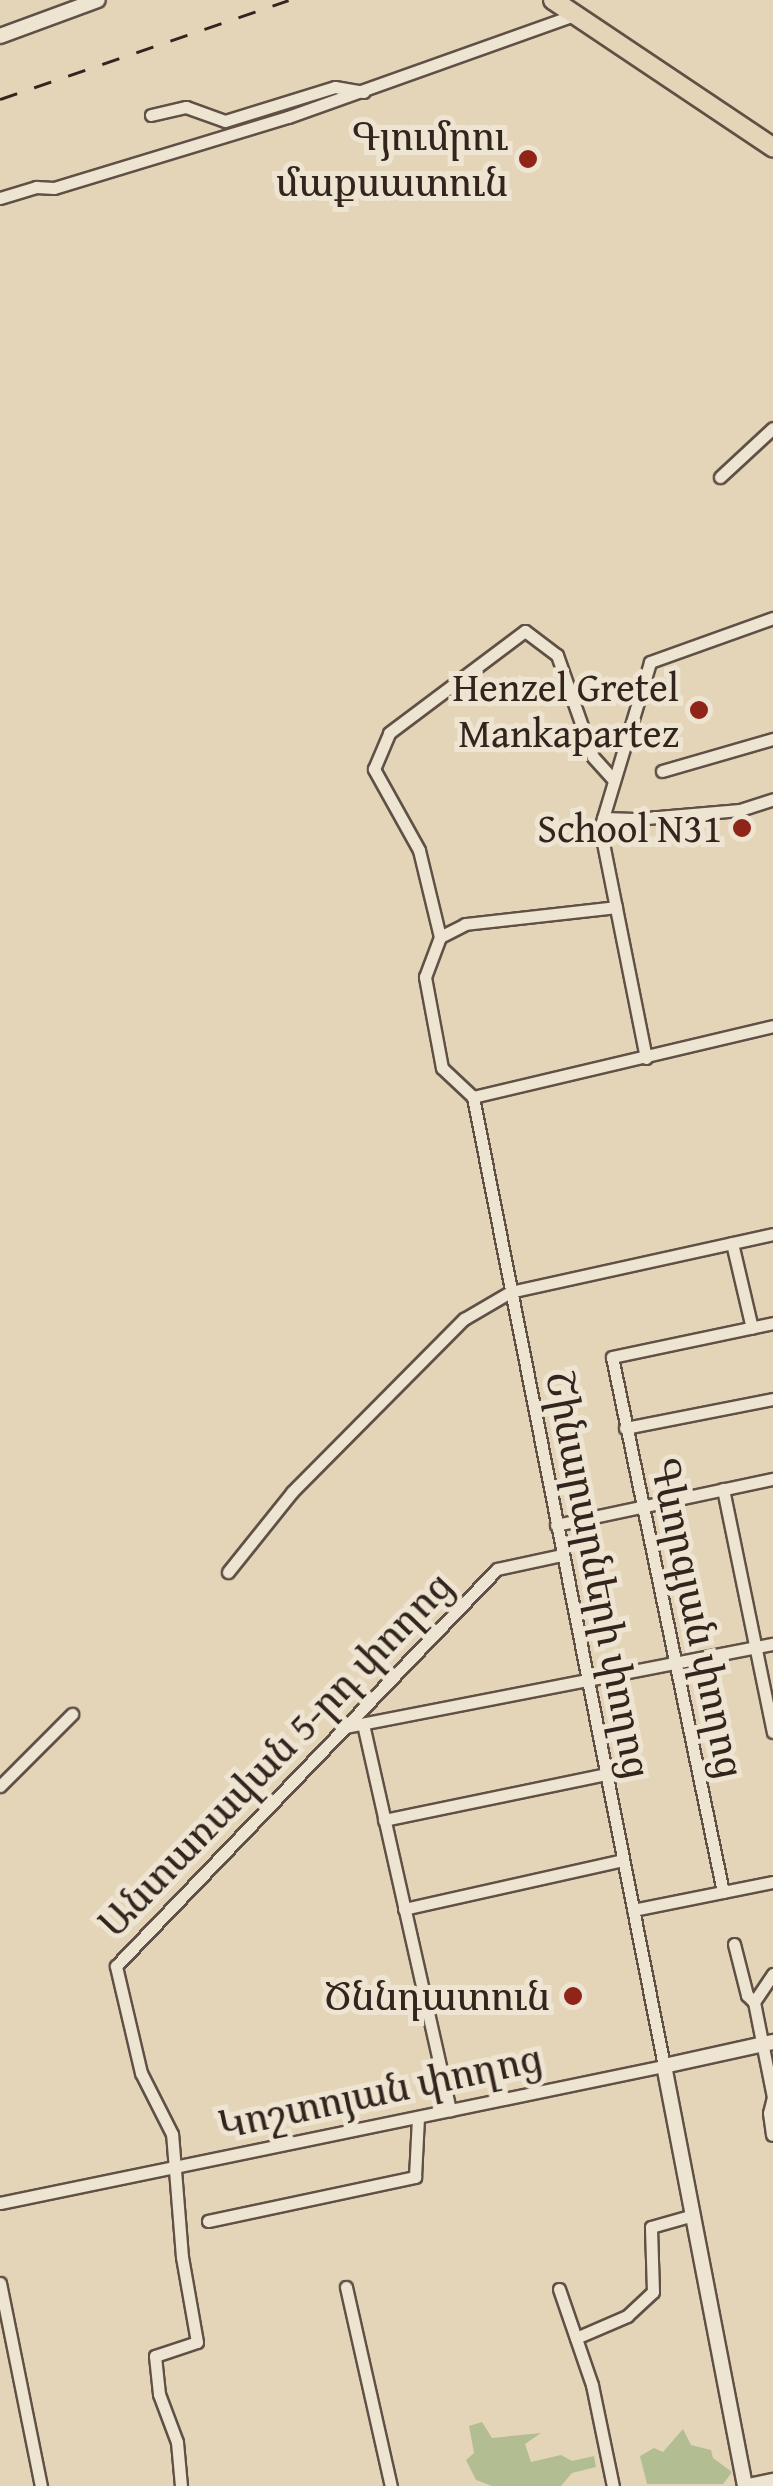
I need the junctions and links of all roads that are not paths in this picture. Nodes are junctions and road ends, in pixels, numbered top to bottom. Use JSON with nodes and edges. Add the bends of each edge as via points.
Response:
{"nodes":[{"id":1,"x":98,"y":0,"type":"edge"},
{"id":2,"x":553,"y":0,"type":"edge"},
{"id":3,"x":575,"y":14,"type":"junction"},
{"id":4,"x":0,"y":36,"type":"edge"},
{"id":5,"x":364,"y":92,"type":"junction"},
{"id":6,"x":151,"y":116,"type":"dead end"},
{"id":7,"x":773,"y":147,"type":"edge"},
{"id":8,"x":0,"y":198,"type":"edge"},
{"id":9,"x":771,"y":433,"type":"edge"},
{"id":10,"x":720,"y":477,"type":"dead end"},
{"id":11,"x":773,"y":618,"type":"edge"},
{"id":12,"x":773,"y":739,"type":"edge"},
{"id":13,"x":662,"y":771,"type":"dead end"},
{"id":14,"x":614,"y":780,"type":"junction"},
{"id":15,"x":773,"y":799,"type":"edge"},
{"id":16,"x":603,"y":818,"type":"junction"},
{"id":17,"x":616,"y":907,"type":"junction"},
{"id":18,"x":440,"y":937,"type":"junction"},
{"id":19,"x":773,"y":1026,"type":"edge"},
{"id":20,"x":646,"y":1058,"type":"junction"},
{"id":21,"x":473,"y":1096,"type":"junction"},
{"id":22,"x":773,"y":1234,"type":"edge"},
{"id":23,"x":732,"y":1243,"type":"junction"},
{"id":24,"x":510,"y":1292,"type":"junction"},
{"id":25,"x":773,"y":1323,"type":"edge"},
{"id":26,"x":752,"y":1328,"type":"junction"},
{"id":27,"x":773,"y":1398,"type":"edge"},
{"id":28,"x":625,"y":1428,"type":"junction"},
{"id":29,"x":773,"y":1479,"type":"edge"},
{"id":30,"x":724,"y":1489,"type":"junction"},
{"id":31,"x":642,"y":1507,"type":"junction"},
{"id":32,"x":556,"y":1526,"type":"junction"},
{"id":33,"x":562,"y":1555,"type":"junction"},
{"id":34,"x":228,"y":1572,"type":"dead end"},
{"id":35,"x":773,"y":1644,"type":"edge"},
{"id":36,"x":756,"y":1647,"type":"junction"},
{"id":37,"x":674,"y":1664,"type":"junction"},
{"id":38,"x":588,"y":1683,"type":"junction"},
{"id":39,"x":72,"y":1714,"type":"dead end"},
{"id":40,"x":363,"y":1724,"type":"junction"},
{"id":41,"x":344,"y":1727,"type":"junction"},
{"id":42,"x":773,"y":1732,"type":"edge"},
{"id":43,"x":606,"y":1774,"type":"junction"},
{"id":44,"x":0,"y":1786,"type":"edge"},
{"id":45,"x":384,"y":1820,"type":"junction"},
{"id":46,"x":623,"y":1860,"type":"junction"},
{"id":47,"x":773,"y":1882,"type":"edge"},
{"id":48,"x":722,"y":1892,"type":"junction"},
{"id":49,"x":404,"y":1909,"type":"junction"},
{"id":50,"x":633,"y":1910,"type":"junction"},
{"id":51,"x":734,"y":1944,"type":"dead end"},
{"id":52,"x":773,"y":1974,"type":"edge"},
{"id":53,"x":754,"y":2002,"type":"junction"},
{"id":54,"x":768,"y":2043,"type":"edge"},
{"id":55,"x":664,"y":2066,"type":"junction"},
{"id":56,"x":450,"y":2110,"type":"junction"},
{"id":57,"x":418,"y":2117,"type":"junction"},
{"id":58,"x":772,"y":2136,"type":"edge"},
{"id":59,"x":176,"y":2167,"type":"junction"},
{"id":60,"x":0,"y":2203,"type":"edge"},
{"id":61,"x":693,"y":2215,"type":"junction"},
{"id":62,"x":208,"y":2221,"type":"dead end"},
{"id":63,"x":0,"y":2283,"type":"edge"},
{"id":64,"x":346,"y":2287,"type":"dead end"},
{"id":65,"x":559,"y":2289,"type":"dead end"},
{"id":66,"x":576,"y":2338,"type":"junction"},
{"id":67,"x":773,"y":2482,"type":"edge"},
{"id":68,"x":41,"y":2486,"type":"edge"},
{"id":69,"x":181,"y":2486,"type":"edge"},
{"id":70,"x":391,"y":2486,"type":"edge"},
{"id":71,"x":613,"y":2486,"type":"edge"},
{"id":72,"x":747,"y":2486,"type":"edge"}],
"edges":[{"from":1,"to":4,"type":"street"},
{"from":2,"to":3,"type":"highway"},
{"from":3,"to":5,"type":"street"},
{"from":3,"to":7,"type":"highway"},
{"from":5,"to":6,"type":"street","via":[[335,87],[225,121],[186,107]]},
{"from":5,"to":8,"type":"street","via":[[54,188],[36,186]]},
{"from":9,"to":10,"type":"street"},
{"from":11,"to":14,"type":"street","via":[[650,662]]},
{"from":12,"to":13,"type":"street"},
{"from":14,"to":16,"type":"street"},
{"from":14,"to":18,"type":"street","via":[[593,757],[557,655],[525,631],[389,733],[374,769],[419,850]]},
{"from":15,"to":16,"type":"street","via":[[740,810]]},
{"from":16,"to":17,"type":"street"},
{"from":17,"to":18,"type":"street","via":[[464,924]]},
{"from":17,"to":20,"type":"street"},
{"from":18,"to":21,"type":"street","via":[[426,977],[442,1068]]},
{"from":19,"to":20,"type":"street"},
{"from":20,"to":21,"type":"street"},
{"from":21,"to":24,"type":"street","name":"Շինարարների փողոց"},
{"from":22,"to":23,"type":"street"},
{"from":23,"to":24,"type":"street"},
{"from":23,"to":26,"type":"street"},
{"from":24,"to":32,"type":"street","name":"Շինարարների փողոց"},
{"from":24,"to":34,"type":"street","via":[[464,1319],[292,1492]]},
{"from":25,"to":26,"type":"street"},
{"from":26,"to":28,"type":"street","name":"Գևորգյան փողոց","via":[[612,1357]]},
{"from":27,"to":28,"type":"street"},
{"from":28,"to":31,"type":"street","name":"Գևորգյան փողոց"},
{"from":29,"to":30,"type":"street"},
{"from":30,"to":31,"type":"street"},
{"from":30,"to":36,"type":"street"},
{"from":31,"to":32,"type":"street"},
{"from":31,"to":37,"type":"street","name":"Գևորգյան փողոց"},
{"from":32,"to":33,"type":"street","name":"Շինարարների փողոց"},
{"from":33,"to":38,"type":"street","name":"Շինարարների փողոց"},
{"from":33,"to":41,"type":"street","name":"Անտառավան 5-րդ փողոց","via":[[497,1569]]},
{"from":35,"to":36,"type":"street"},
{"from":36,"to":37,"type":"street"},
{"from":36,"to":42,"type":"street"},
{"from":37,"to":38,"type":"street"},
{"from":37,"to":48,"type":"street","name":"Գևորգյան փողոց"},
{"from":38,"to":40,"type":"street"},
{"from":38,"to":43,"type":"street","name":"Շինարարների փողոց"},
{"from":39,"to":44,"type":"street"},
{"from":40,"to":41,"type":"street"},
{"from":40,"to":45,"type":"street"},
{"from":41,"to":59,"type":"street","name":"Անտառավան 5-րդ փողոց","via":[[116,1966],[141,2072],[172,2134]]},
{"from":43,"to":45,"type":"street"},
{"from":43,"to":46,"type":"street","name":"Շինարարների փողոց"},
{"from":45,"to":49,"type":"street"},
{"from":46,"to":49,"type":"street"},
{"from":46,"to":50,"type":"street","name":"Շինարարների փողոց"},
{"from":47,"to":48,"type":"street"},
{"from":48,"to":50,"type":"street"},
{"from":49,"to":56,"type":"street"},
{"from":50,"to":55,"type":"street","name":"Շինարարների փողոց"},
{"from":51,"to":53,"type":"street"},
{"from":52,"to":53,"type":"street"},
{"from":53,"to":54,"type":"street"},
{"from":54,"to":55,"type":"street","name":"Կոշտոյան փողոց"},
{"from":54,"to":58,"type":"street"},
{"from":55,"to":56,"type":"street","name":"Կոշտոյան փողոց"},
{"from":55,"to":61,"type":"street"},
{"from":56,"to":57,"type":"street","name":"Կոշտոյան փողոց"},
{"from":57,"to":59,"type":"street","name":"Կոշտոյան փողոց"},
{"from":57,"to":62,"type":"street","via":[[416,2177]]},
{"from":59,"to":60,"type":"street","name":"Կոշտոյան փողոց"},
{"from":59,"to":69,"type":"street","via":[[197,2342],[155,2356],[159,2394],[178,2442]]},
{"from":61,"to":66,"type":"street","via":[[650,2228],[653,2292],[627,2316]]},
{"from":61,"to":72,"type":"street"},
{"from":63,"to":68,"type":"street"},
{"from":64,"to":70,"type":"street"},
{"from":65,"to":66,"type":"street"},
{"from":66,"to":71,"type":"street"},
{"from":67,"to":72,"type":"street"}]}
